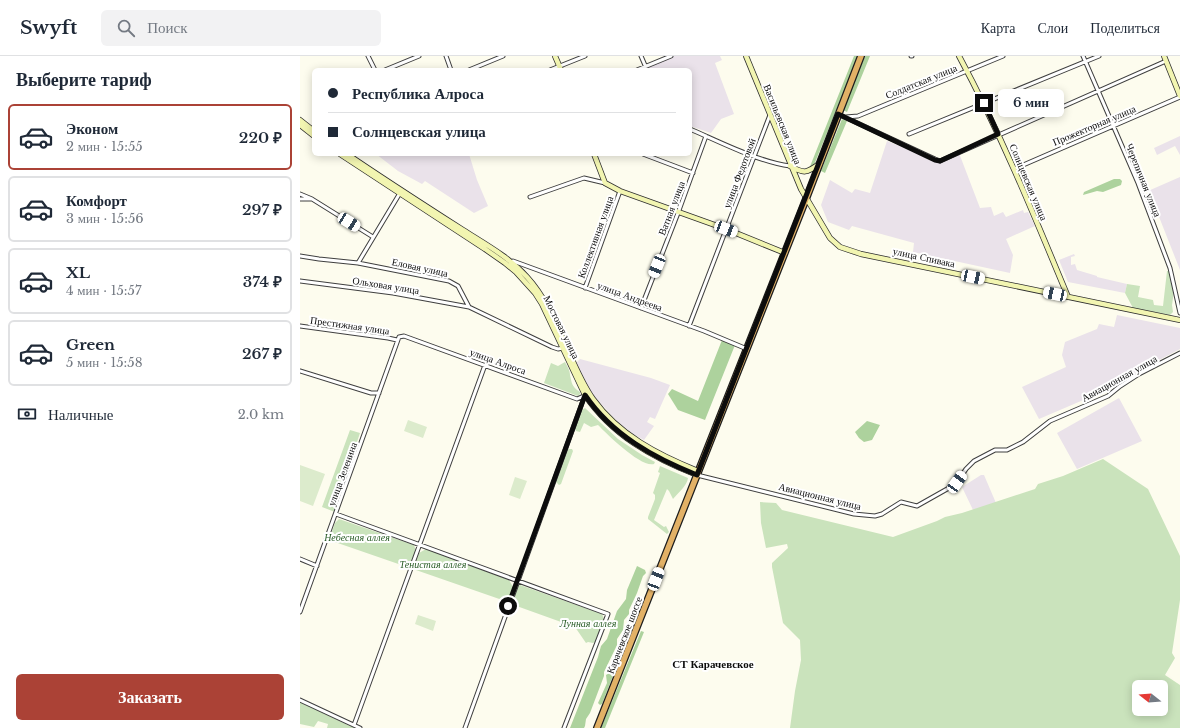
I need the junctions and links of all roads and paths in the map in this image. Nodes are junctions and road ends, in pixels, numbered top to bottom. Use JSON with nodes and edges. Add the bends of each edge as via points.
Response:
{"nodes":[{"id":1,"x":368,"y":56,"type":"edge"},
{"id":2,"x":419,"y":56,"type":"edge"},
{"id":3,"x":446,"y":56,"type":"edge"},
{"id":4,"x":503,"y":56,"type":"edge"},
{"id":5,"x":555,"y":56,"type":"edge"},
{"id":6,"x":586,"y":56,"type":"edge"},
{"id":7,"x":641,"y":56,"type":"edge"},
{"id":8,"x":671,"y":56,"type":"edge"},
{"id":9,"x":746,"y":56,"type":"edge"},
{"id":10,"x":860,"y":56,"type":"edge"},
{"id":11,"x":959,"y":56,"type":"edge"},
{"id":12,"x":1002,"y":56,"type":"edge"},
{"id":13,"x":1083,"y":56,"type":"edge"},
{"id":14,"x":1099,"y":56,"type":"edge"},
{"id":15,"x":1165,"y":58,"type":"edge"},
{"id":16,"x":1085,"y":62,"type":"junction"},
{"id":17,"x":374,"y":68,"type":"edge"},
{"id":18,"x":390,"y":68,"type":"edge"},
{"id":19,"x":450,"y":68,"type":"edge"},
{"id":20,"x":474,"y":68,"type":"edge"},
{"id":21,"x":560,"y":68,"type":"edge"},
{"id":22,"x":647,"y":68,"type":"edge"},
{"id":23,"x":967,"y":71,"type":"junction"},
{"id":24,"x":1097,"y":91,"type":"junction"},
{"id":25,"x":1180,"y":96,"type":"edge"},
{"id":26,"x":984,"y":103,"type":"junction"},
{"id":27,"x":838,"y":114,"type":"junction"},
{"id":28,"x":770,"y":115,"type":"junction"},
{"id":29,"x":845,"y":117,"type":"junction"},
{"id":30,"x":300,"y":120,"type":"edge"},
{"id":31,"x":300,"y":125,"type":"edge"},
{"id":32,"x":1112,"y":125,"type":"junction"},
{"id":33,"x":312,"y":129,"type":"edge"},
{"id":34,"x":692,"y":131,"type":"edge"},
{"id":35,"x":312,"y":134,"type":"edge"},
{"id":36,"x":909,"y":134,"type":"dead end"},
{"id":37,"x":998,"y":134,"type":"junction"},
{"id":38,"x":706,"y":136,"type":"junction"},
{"id":39,"x":753,"y":155,"type":"junction"},
{"id":40,"x":343,"y":156,"type":"edge"},
{"id":41,"x":350,"y":156,"type":"edge"},
{"id":42,"x":595,"y":156,"type":"edge"},
{"id":43,"x":648,"y":156,"type":"edge"},
{"id":44,"x":819,"y":164,"type":"junction"},
{"id":45,"x":790,"y":166,"type":"junction"},
{"id":46,"x":1014,"y":168,"type":"junction"},
{"id":47,"x":693,"y":173,"type":"junction"},
{"id":48,"x":605,"y":183,"type":"junction"},
{"id":49,"x":620,"y":190,"type":"junction"},
{"id":50,"x":401,"y":192,"type":"junction"},
{"id":51,"x":300,"y":194,"type":"edge"},
{"id":52,"x":530,"y":198,"type":"dead end"},
{"id":53,"x":300,"y":199,"type":"edge"},
{"id":54,"x":312,"y":199,"type":"junction"},
{"id":55,"x":806,"y":199,"type":"junction"},
{"id":56,"x":678,"y":212,"type":"junction"},
{"id":57,"x":726,"y":229,"type":"junction"},
{"id":58,"x":373,"y":237,"type":"junction"},
{"id":59,"x":785,"y":252,"type":"junction"},
{"id":60,"x":300,"y":256,"type":"edge"},
{"id":61,"x":507,"y":259,"type":"junction"},
{"id":62,"x":358,"y":263,"type":"junction"},
{"id":63,"x":532,"y":269,"type":"junction"},
{"id":64,"x":527,"y":277,"type":"junction"},
{"id":65,"x":300,"y":281,"type":"edge"},
{"id":66,"x":584,"y":288,"type":"junction"},
{"id":67,"x":1068,"y":297,"type":"junction"},
{"id":68,"x":469,"y":307,"type":"junction"},
{"id":69,"x":641,"y":308,"type":"junction"},
{"id":70,"x":1180,"y":313,"type":"edge"},
{"id":71,"x":1180,"y":320,"type":"edge"},
{"id":72,"x":300,"y":326,"type":"edge"},
{"id":73,"x":689,"y":326,"type":"junction"},
{"id":74,"x":397,"y":340,"type":"junction"},
{"id":75,"x":562,"y":348,"type":"junction"},
{"id":76,"x":747,"y":349,"type":"junction"},
{"id":77,"x":1180,"y":354,"type":"edge"},
{"id":78,"x":486,"y":365,"type":"junction"},
{"id":79,"x":300,"y":371,"type":"edge"},
{"id":80,"x":380,"y":393,"type":"junction"},
{"id":81,"x":587,"y":394,"type":"junction"},
{"id":82,"x":698,"y":473,"type":"junction"},
{"id":83,"x":336,"y":514,"type":"junction"},
{"id":84,"x":420,"y":544,"type":"junction"},
{"id":85,"x":300,"y":559,"type":"edge"},
{"id":86,"x":317,"y":566,"type":"junction"},
{"id":87,"x":518,"y":581,"type":"junction"},
{"id":88,"x":300,"y":612,"type":"edge"},
{"id":89,"x":300,"y":700,"type":"edge"},
{"id":90,"x":354,"y":725,"type":"junction"},
{"id":91,"x":360,"y":728,"type":"edge"},
{"id":92,"x":465,"y":728,"type":"edge"},
{"id":93,"x":564,"y":728,"type":"edge"},
{"id":94,"x":597,"y":728,"type":"edge"}],
"edges":[{"from":1,"to":17,"type":"street"},
{"from":2,"to":18,"type":"street"},
{"from":3,"to":19,"type":"street"},
{"from":4,"to":20,"type":"street"},
{"from":5,"to":21,"type":"main road"},
{"from":6,"to":21,"type":"street"},
{"from":7,"to":22,"type":"street"},
{"from":8,"to":22,"type":"street"},
{"from":9,"to":28,"type":"main road","name":"Васильевская улица"},
{"from":10,"to":27,"type":"highway","name":"Карачевское шоссе"},
{"from":11,"to":23,"type":"main road","name":"Солнцевская улица"},
{"from":12,"to":23,"type":"street","name":"Солдатская улица"},
{"from":13,"to":16,"type":"street","name":"Черепичная улица"},
{"from":14,"to":16,"type":"street"},
{"from":15,"to":24,"type":"street"},
{"from":15,"to":25,"type":"main road"},
{"from":16,"to":24,"type":"street","name":"Черепичная улица"},
{"from":16,"to":26,"type":"street"},
{"from":23,"to":26,"type":"main road","name":"Солнцевская улица"},
{"from":23,"to":29,"type":"street","name":"Солдатская улица","via":[[858,116]]},
{"from":24,"to":32,"type":"street","name":"Черепичная улица"},
{"from":24,"to":37,"type":"street"},
{"from":25,"to":32,"type":"street","name":"Прожекторная улица"},
{"from":26,"to":36,"type":"street"},
{"from":26,"to":37,"type":"main road","name":"Солнцевская улица"},
{"from":27,"to":29,"type":"street"},
{"from":27,"to":44,"type":"highway","name":"Карачевское шоссе"},
{"from":28,"to":39,"type":"street","name":"улица Федотовой"},
{"from":28,"to":45,"type":"main road","name":"Васильевская улица"},
{"from":29,"to":37,"type":"street","via":[[940,161]]},
{"from":30,"to":33,"type":"main road"},
{"from":31,"to":35,"type":"main road"},
{"from":32,"to":46,"type":"street","name":"Прожекторная улица"},
{"from":32,"to":70,"type":"street","name":"Черепичная улица","via":[[1136,178],[1170,268]]},
{"from":34,"to":38,"type":"street"},
{"from":37,"to":46,"type":"main road","name":"Солнцевская улица"},
{"from":38,"to":39,"type":"street"},
{"from":38,"to":47,"type":"street","name":"Ватная улица"},
{"from":39,"to":45,"type":"street","via":[[779,165]]},
{"from":39,"to":57,"type":"street","name":"улица Федотовой"},
{"from":40,"to":50,"type":"main road","name":"Мостовая улица"},
{"from":41,"to":50,"type":"main road","name":"Мостовая улица"},
{"from":42,"to":48,"type":"main road"},
{"from":43,"to":47,"type":"street"},
{"from":44,"to":45,"type":"main road","via":[[807,172],[798,171]]},
{"from":44,"to":55,"type":"highway","name":"Карачевское шоссе"},
{"from":45,"to":55,"type":"main road","name":"Васильевская улица"},
{"from":46,"to":67,"type":"main road","name":"Солнцевская улица"},
{"from":47,"to":56,"type":"street","name":"Ватная улица"},
{"from":48,"to":49,"type":"main road"},
{"from":48,"to":52,"type":"street","via":[[584,178]]},
{"from":49,"to":56,"type":"main road"},
{"from":49,"to":66,"type":"street","name":"Коллективная улица"},
{"from":50,"to":58,"type":"street"},
{"from":50,"to":61,"type":"main road","name":"Мостовая улица"},
{"from":50,"to":75,"type":"main road","name":"Мостовая улица","via":[[512,268],[538,298]]},
{"from":51,"to":54,"type":"street"},
{"from":53,"to":54,"type":"street"},
{"from":54,"to":58,"type":"street"},
{"from":55,"to":59,"type":"highway","name":"Карачевское шоссе"},
{"from":55,"to":67,"type":"main road","name":"улица Спивака","via":[[830,238],[846,249]]},
{"from":56,"to":57,"type":"main road"},
{"from":56,"to":69,"type":"street","name":"Ватная улица"},
{"from":57,"to":59,"type":"main road"},
{"from":57,"to":73,"type":"street","name":"улица Федотовой"},
{"from":58,"to":62,"type":"street"},
{"from":59,"to":76,"type":"highway","name":"Карачевское шоссе"},
{"from":60,"to":62,"type":"street","name":"Еловая улица"},
{"from":61,"to":63,"type":"street","name":"улица Андреева"},
{"from":61,"to":64,"type":"main road","name":"Мостовая улица"},
{"from":62,"to":68,"type":"street","name":"Еловая улица","via":[[449,281],[458,286]]},
{"from":63,"to":64,"type":"street","via":[[527,270]]},
{"from":63,"to":66,"type":"street","name":"улица Андреева"},
{"from":64,"to":81,"type":"main road","name":"Мостовая улица","via":[[545,302]]},
{"from":65,"to":68,"type":"street","name":"Ольховая улица","via":[[393,293]]},
{"from":66,"to":69,"type":"street","name":"улица Андреева"},
{"from":67,"to":71,"type":"main road","name":"улица Спивака"},
{"from":68,"to":75,"type":"street","via":[[552,347]]},
{"from":69,"to":73,"type":"street","name":"улица Андреева"},
{"from":72,"to":74,"type":"street","name":"Престижная улица"},
{"from":73,"to":76,"type":"street","name":"улица Андреева"},
{"from":74,"to":78,"type":"street","name":"улица Алроса","via":[[404,336]]},
{"from":74,"to":80,"type":"street","name":"улица Зеленина"},
{"from":75,"to":81,"type":"main road","name":"Мостовая улица"},
{"from":76,"to":82,"type":"highway","name":"Карачевское шоссе"},
{"from":77,"to":82,"type":"street","name":"Авиационная улица","via":[[1139,374],[1108,396],[1050,421],[1024,442],[1007,450],[995,450],[974,461],[956,484],[917,506],[901,502],[875,516],[854,514]]},
{"from":78,"to":81,"type":"street","name":"улица Алроса","via":[[577,399]]},
{"from":78,"to":84,"type":"street"},
{"from":79,"to":80,"type":"street","via":[[371,393]]},
{"from":80,"to":83,"type":"street","name":"улица Зеленина"},
{"from":81,"to":82,"type":"main road","name":"Мостовая улица","via":[[590,402],[608,422],[634,444],[662,460]]},
{"from":81,"to":87,"type":"street"},
{"from":82,"to":94,"type":"highway","name":"Карачевское шоссе"},
{"from":83,"to":84,"type":"street"},
{"from":83,"to":86,"type":"street","name":"улица Зеленина"},
{"from":84,"to":87,"type":"street"},
{"from":84,"to":90,"type":"street"},
{"from":85,"to":86,"type":"street"},
{"from":86,"to":88,"type":"street","name":"улица Зеленина"},
{"from":87,"to":92,"type":"street"},
{"from":87,"to":93,"type":"street","via":[[608,614]]},
{"from":89,"to":90,"type":"street"},
{"from":90,"to":91,"type":"street"}]}
